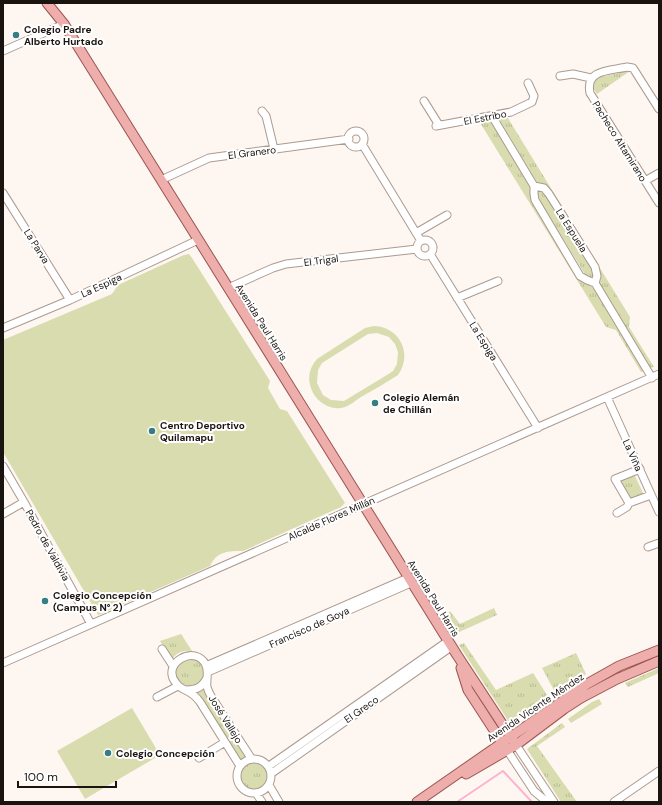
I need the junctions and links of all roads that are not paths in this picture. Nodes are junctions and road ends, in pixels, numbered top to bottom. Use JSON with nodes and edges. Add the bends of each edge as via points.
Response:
{"nodes":[{"id":1,"x":47,"y":3,"type":"edge"},
{"id":2,"x":64,"y":24,"type":"junction"},
{"id":3,"x":3,"y":51,"type":"edge"},
{"id":4,"x":560,"y":76,"type":"dead end"},
{"id":5,"x":591,"y":78,"type":"junction"},
{"id":6,"x":528,"y":83,"type":"dead end"},
{"id":7,"x":424,"y":101,"type":"dead end"},
{"id":8,"x":659,"y":109,"type":"edge"},
{"id":9,"x":262,"y":111,"type":"dead end"},
{"id":10,"x":492,"y":116,"type":"junction"},
{"id":11,"x":349,"y":139,"type":"junction"},
{"id":12,"x":362,"y":144,"type":"junction"},
{"id":13,"x":274,"y":149,"type":"junction"},
{"id":14,"x":659,"y":173,"type":"edge"},
{"id":15,"x":161,"y":180,"type":"junction"},
{"id":16,"x":645,"y":181,"type":"junction"},
{"id":17,"x":534,"y":186,"type":"junction"},
{"id":18,"x":3,"y":193,"type":"edge"},
{"id":19,"x":659,"y":203,"type":"edge"},
{"id":20,"x":447,"y":215,"type":"dead end"},
{"id":21,"x":416,"y":233,"type":"junction"},
{"id":22,"x":198,"y":240,"type":"junction"},
{"id":23,"x":422,"y":241,"type":"junction"},
{"id":24,"x":418,"y":249,"type":"junction"},
{"id":25,"x":430,"y":254,"type":"junction"},
{"id":26,"x":498,"y":281,"type":"dead end"},
{"id":27,"x":595,"y":283,"type":"junction"},
{"id":28,"x":228,"y":288,"type":"junction"},
{"id":29,"x":458,"y":298,"type":"junction"},
{"id":30,"x":70,"y":300,"type":"junction"},
{"id":31,"x":3,"y":328,"type":"edge"},
{"id":32,"x":659,"y":374,"type":"edge"},
{"id":33,"x":652,"y":378,"type":"junction"},
{"id":34,"x":607,"y":397,"type":"junction"},
{"id":35,"x":538,"y":428,"type":"junction"},
{"id":36,"x":3,"y":466,"type":"edge"},
{"id":37,"x":640,"y":469,"type":"junction"},
{"id":38,"x":651,"y":495,"type":"junction"},
{"id":39,"x":24,"y":502,"type":"junction"},
{"id":40,"x":629,"y":503,"type":"junction"},
{"id":41,"x":362,"y":504,"type":"junction"},
{"id":42,"x":659,"y":512,"type":"edge"},
{"id":43,"x":617,"y":513,"type":"dead end"},
{"id":44,"x":3,"y":514,"type":"edge"},
{"id":45,"x":659,"y":543,"type":"edge"},
{"id":46,"x":648,"y":547,"type":"dead end"},
{"id":47,"x":410,"y":580,"type":"junction"},
{"id":48,"x":91,"y":624,"type":"junction"},
{"id":49,"x":450,"y":644,"type":"junction"},
{"id":50,"x":162,"y":649,"type":"dead end"},
{"id":51,"x":659,"y":650,"type":"edge"},
{"id":52,"x":457,"y":655,"type":"junction"},
{"id":53,"x":659,"y":661,"type":"edge"},
{"id":54,"x":3,"y":663,"type":"edge"},
{"id":55,"x":173,"y":666,"type":"junction"},
{"id":56,"x":207,"y":672,"type":"junction"},
{"id":57,"x":178,"y":686,"type":"junction"},
{"id":58,"x":187,"y":690,"type":"junction"},
{"id":59,"x":157,"y":698,"type":"dead end"},
{"id":60,"x":510,"y":737,"type":"junction"},
{"id":61,"x":225,"y":742,"type":"junction"},
{"id":62,"x":516,"y":745,"type":"junction"},
{"id":63,"x":505,"y":746,"type":"junction"},
{"id":64,"x":199,"y":758,"type":"dead end"},
{"id":65,"x":251,"y":758,"type":"junction"},
{"id":66,"x":240,"y":766,"type":"junction"},
{"id":67,"x":270,"y":769,"type":"junction"},
{"id":68,"x":659,"y":771,"type":"edge"},
{"id":69,"x":269,"y":786,"type":"junction"},
{"id":70,"x":256,"y":793,"type":"junction"},
{"id":71,"x":262,"y":802,"type":"edge"},
{"id":72,"x":279,"y":802,"type":"edge"},
{"id":73,"x":417,"y":802,"type":"edge"},
{"id":74,"x":547,"y":802,"type":"edge"},
{"id":75,"x":554,"y":802,"type":"edge"},
{"id":76,"x":614,"y":802,"type":"edge"}],
"edges":[{"from":1,"to":2,"type":"main road","name":"Avenida Paul Harris"},
{"from":2,"to":3,"type":"street"},
{"from":2,"to":15,"type":"main road","name":"Avenida Paul Harris"},
{"from":4,"to":5,"type":"street","via":[[573,74]]},
{"from":5,"to":8,"type":"street","via":[[597,73],[633,68]]},
{"from":5,"to":16,"type":"street","name":"Pacheco Altamirano","via":[[588,85],[590,93]]},
{"from":6,"to":10,"type":"street","name":"El Estribo","via":[[534,96],[532,102],[511,112]]},
{"from":7,"to":10,"type":"street","name":"El Estribo","via":[[438,126]]},
{"from":9,"to":13,"type":"street","via":[[266,116]]},
{"from":10,"to":17,"type":"street","name":"La Espuela"},
{"from":11,"to":12,"type":"street","via":[[353,146]]},
{"from":11,"to":12,"type":"street","name":"La Espiga","via":[[352,133],[359,132],[364,137]]},
{"from":11,"to":13,"type":"street","name":"El Granero"},
{"from":12,"to":21,"type":"street","name":"La Espiga"},
{"from":13,"to":15,"type":"street","name":"El Granero","via":[[209,158]]},
{"from":14,"to":16,"type":"street"},
{"from":15,"to":22,"type":"main road","name":"Avenida Paul Harris"},
{"from":16,"to":19,"type":"street","name":"Pacheco Altamirano"},
{"from":17,"to":27,"type":"street","name":"La Espuela","via":[[535,200],[580,276]]},
{"from":17,"to":27,"type":"street","name":"La Espuela","via":[[544,188],[549,194],[587,254],[595,267]]},
{"from":18,"to":30,"type":"street","name":"La Parva"},
{"from":20,"to":21,"type":"street"},
{"from":21,"to":23,"type":"street","name":"La Espiga"},
{"from":22,"to":28,"type":"main road","name":"Avenida Paul Harris"},
{"from":22,"to":30,"type":"street","name":"La Espiga"},
{"from":23,"to":24,"type":"street","via":[[418,244]]},
{"from":23,"to":25,"type":"street","name":"La Espiga","via":[[428,241],[432,245]]},
{"from":24,"to":25,"type":"street","via":[[421,254]]},
{"from":24,"to":28,"type":"street","name":"El Trigal","via":[[286,264]]},
{"from":25,"to":29,"type":"street","name":"La Espiga"},
{"from":26,"to":29,"type":"street"},
{"from":27,"to":33,"type":"street","name":"La Espuela"},
{"from":28,"to":41,"type":"main road","name":"Avenida Paul Harris"},
{"from":29,"to":35,"type":"street","name":"La Espiga"},
{"from":30,"to":31,"type":"street","name":"La Espiga"},
{"from":32,"to":33,"type":"street","name":"Alcalde Flores Millán"},
{"from":33,"to":34,"type":"street","name":"Alcalde Flores Millán"},
{"from":34,"to":35,"type":"street","name":"Alcalde Flores Millán"},
{"from":34,"to":37,"type":"street","name":"La Viña"},
{"from":35,"to":41,"type":"street","name":"Alcalde Flores Millán"},
{"from":36,"to":39,"type":"street","name":"Pedro de Valdivia"},
{"from":37,"to":38,"type":"street","name":"La Viña"},
{"from":37,"to":40,"type":"street","via":[[615,479]]},
{"from":38,"to":40,"type":"street"},
{"from":38,"to":42,"type":"street","name":"La Viña"},
{"from":39,"to":44,"type":"street"},
{"from":39,"to":48,"type":"street","name":"Pedro de Valdivia"},
{"from":40,"to":43,"type":"street"},
{"from":41,"to":47,"type":"main road","name":"Avenida Paul Harris"},
{"from":41,"to":48,"type":"street","name":"Alcalde Flores Millán"},
{"from":45,"to":46,"type":"street"},
{"from":47,"to":49,"type":"main road","name":"Avenida Paul Harris"},
{"from":47,"to":56,"type":"street","name":"Francisco de Goya"},
{"from":48,"to":54,"type":"street","name":"Alcalde Flores Millán"},
{"from":49,"to":52,"type":"main road","name":"Avenida Paul Harris"},
{"from":49,"to":67,"type":"street","name":"El Greco"},
{"from":50,"to":55,"type":"street"},
{"from":51,"to":60,"type":"main road","name":"Avenida Vicente Méndez","via":[[619,666],[587,684]]},
{"from":52,"to":60,"type":"main road","name":"Avenida Paul Harris"},
{"from":52,"to":63,"type":"main road","name":"Avenida Paul Harris","via":[[468,690]]},
{"from":53,"to":62,"type":"main road","name":"Avenida Vicente Méndez","via":[[582,698]]},
{"from":55,"to":56,"type":"street","via":[[181,657],[196,656],[202,660]]},
{"from":55,"to":57,"type":"street","via":[[172,676]]},
{"from":56,"to":58,"type":"street","name":"José Vallejo","via":[[204,684],[199,688]]},
{"from":56,"to":65,"type":"street","name":"José Vallejo","via":[[207,688],[211,696]]},
{"from":57,"to":58,"type":"street","name":"José Vallejo"},
{"from":57,"to":59,"type":"street"},
{"from":58,"to":61,"type":"street","name":"José Vallejo","via":[[200,702]]},
{"from":60,"to":62,"type":"main road","name":"Avenida Paul Harris"},
{"from":60,"to":63,"type":"main road","name":"Avenida Vicente Méndez"},
{"from":61,"to":64,"type":"street","name":"José Vallejo"},
{"from":61,"to":66,"type":"street","name":"José Vallejo"},
{"from":62,"to":63,"type":"main road","name":"Avenida Vicente Méndez"},
{"from":62,"to":75,"type":"street","name":"Avenida Paul Harris"},
{"from":63,"to":73,"type":"main road","name":"Avenida Vicente Méndez"},
{"from":63,"to":74,"type":"street","name":"Avenida Paul Harris","via":[[534,791]]},
{"from":65,"to":66,"type":"street"},
{"from":65,"to":67,"type":"street","via":[[261,760]]},
{"from":66,"to":70,"type":"street","via":[[237,776],[240,785],[244,790]]},
{"from":67,"to":69,"type":"street","via":[[272,779]]},
{"from":68,"to":76,"type":"street"},
{"from":69,"to":70,"type":"street"},
{"from":69,"to":72,"type":"street"},
{"from":70,"to":71,"type":"street"}]}
